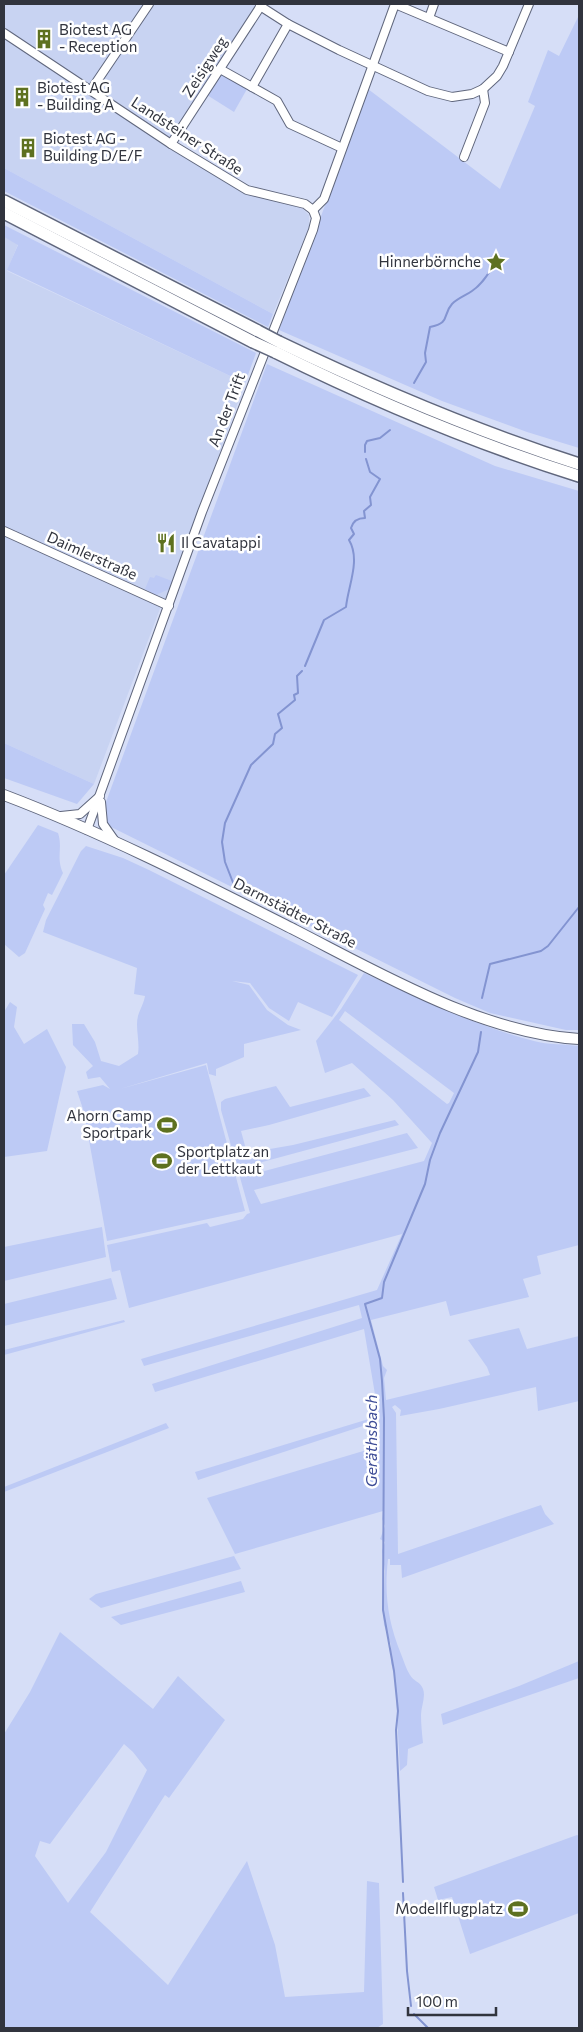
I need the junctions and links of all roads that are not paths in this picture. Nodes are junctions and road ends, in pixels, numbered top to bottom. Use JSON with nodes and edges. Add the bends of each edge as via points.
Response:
{"nodes":[{"id":1,"x":149,"y":4,"type":"edge"},
{"id":2,"x":395,"y":4,"type":"edge"},
{"id":3,"x":434,"y":4,"type":"edge"},
{"id":4,"x":529,"y":4,"type":"edge"},
{"id":5,"x":261,"y":5,"type":"edge"},
{"id":6,"x":428,"y":18,"type":"junction"},
{"id":7,"x":288,"y":24,"type":"junction"},
{"id":8,"x":4,"y":33,"type":"edge"},
{"id":9,"x":509,"y":52,"type":"junction"},
{"id":10,"x":372,"y":65,"type":"junction"},
{"id":11,"x":220,"y":69,"type":"junction"},
{"id":12,"x":252,"y":87,"type":"junction"},
{"id":13,"x":482,"y":88,"type":"junction"},
{"id":14,"x":91,"y":90,"type":"junction"},
{"id":15,"x":170,"y":144,"type":"junction"},
{"id":16,"x":342,"y":148,"type":"junction"},
{"id":17,"x":464,"y":157,"type":"dead end"},
{"id":18,"x":4,"y":200,"type":"edge"},
{"id":19,"x":314,"y":210,"type":"junction"},
{"id":20,"x":4,"y":213,"type":"edge"},
{"id":21,"x":255,"y":337,"type":"junction"},
{"id":22,"x":277,"y":347,"type":"junction"},
{"id":23,"x":579,"y":464,"type":"edge"},
{"id":24,"x":579,"y":476,"type":"edge"},
{"id":25,"x":4,"y":531,"type":"edge"},
{"id":26,"x":169,"y":606,"type":"junction"},
{"id":27,"x":4,"y":795,"type":"edge"},
{"id":28,"x":101,"y":795,"type":"junction"},
{"id":29,"x":58,"y":816,"type":"junction"},
{"id":30,"x":87,"y":830,"type":"junction"},
{"id":31,"x":116,"y":842,"type":"junction"},
{"id":32,"x":579,"y":1039,"type":"edge"}],
"edges":[{"from":1,"to":14,"type":"street"},
{"from":2,"to":6,"type":"street"},
{"from":2,"to":10,"type":"street","name":"An der Trift"},
{"from":3,"to":6,"type":"street"},
{"from":4,"to":9,"type":"street"},
{"from":5,"to":7,"type":"street"},
{"from":5,"to":11,"type":"street","name":"Zeisigweg"},
{"from":6,"to":9,"type":"street"},
{"from":7,"to":10,"type":"street"},
{"from":7,"to":12,"type":"street"},
{"from":8,"to":14,"type":"street","name":"Landsteiner Straße"},
{"from":9,"to":13,"type":"street","via":[[497,76]]},
{"from":10,"to":13,"type":"street","via":[[428,92],[446,96],[466,96]]},
{"from":10,"to":16,"type":"street","name":"An der Trift"},
{"from":11,"to":12,"type":"street"},
{"from":11,"to":15,"type":"street","name":"Zeisigweg"},
{"from":12,"to":16,"type":"street","via":[[277,101],[290,124]]},
{"from":13,"to":17,"type":"street","via":[[486,100]]},
{"from":14,"to":15,"type":"street","name":"Landsteiner Straße"},
{"from":15,"to":19,"type":"street","name":"Landsteiner Straße","via":[[247,190],[305,204]]},
{"from":16,"to":19,"type":"street","name":"An der Trift","via":[[324,198]]},
{"from":18,"to":21,"type":"highway"},
{"from":19,"to":26,"type":"street","name":"An der Trift","via":[[313,230],[240,412]]},
{"from":20,"to":21,"type":"highway"},
{"from":21,"to":22,"type":"highway","bridge":true},
{"from":22,"to":23,"type":"highway","via":[[438,414]]},
{"from":22,"to":24,"type":"highway","via":[[434,425]]},
{"from":25,"to":26,"type":"street","name":"Daimlerstraße"},
{"from":26,"to":28,"type":"street","name":"An der Trift"},
{"from":27,"to":29,"type":"main road","name":"Darmstädter Straße"},
{"from":28,"to":29,"type":"street","via":[[80,814]]},
{"from":28,"to":30,"type":"street","name":"An der Trift"},
{"from":28,"to":31,"type":"street","via":[[103,824]]},
{"from":29,"to":30,"type":"main road","name":"Darmstädter Straße"},
{"from":30,"to":31,"type":"main road","name":"Darmstädter Straße"},
{"from":31,"to":32,"type":"main road","name":"Darmstädter Straße","via":[[450,1006],[528,1031]]}]}
